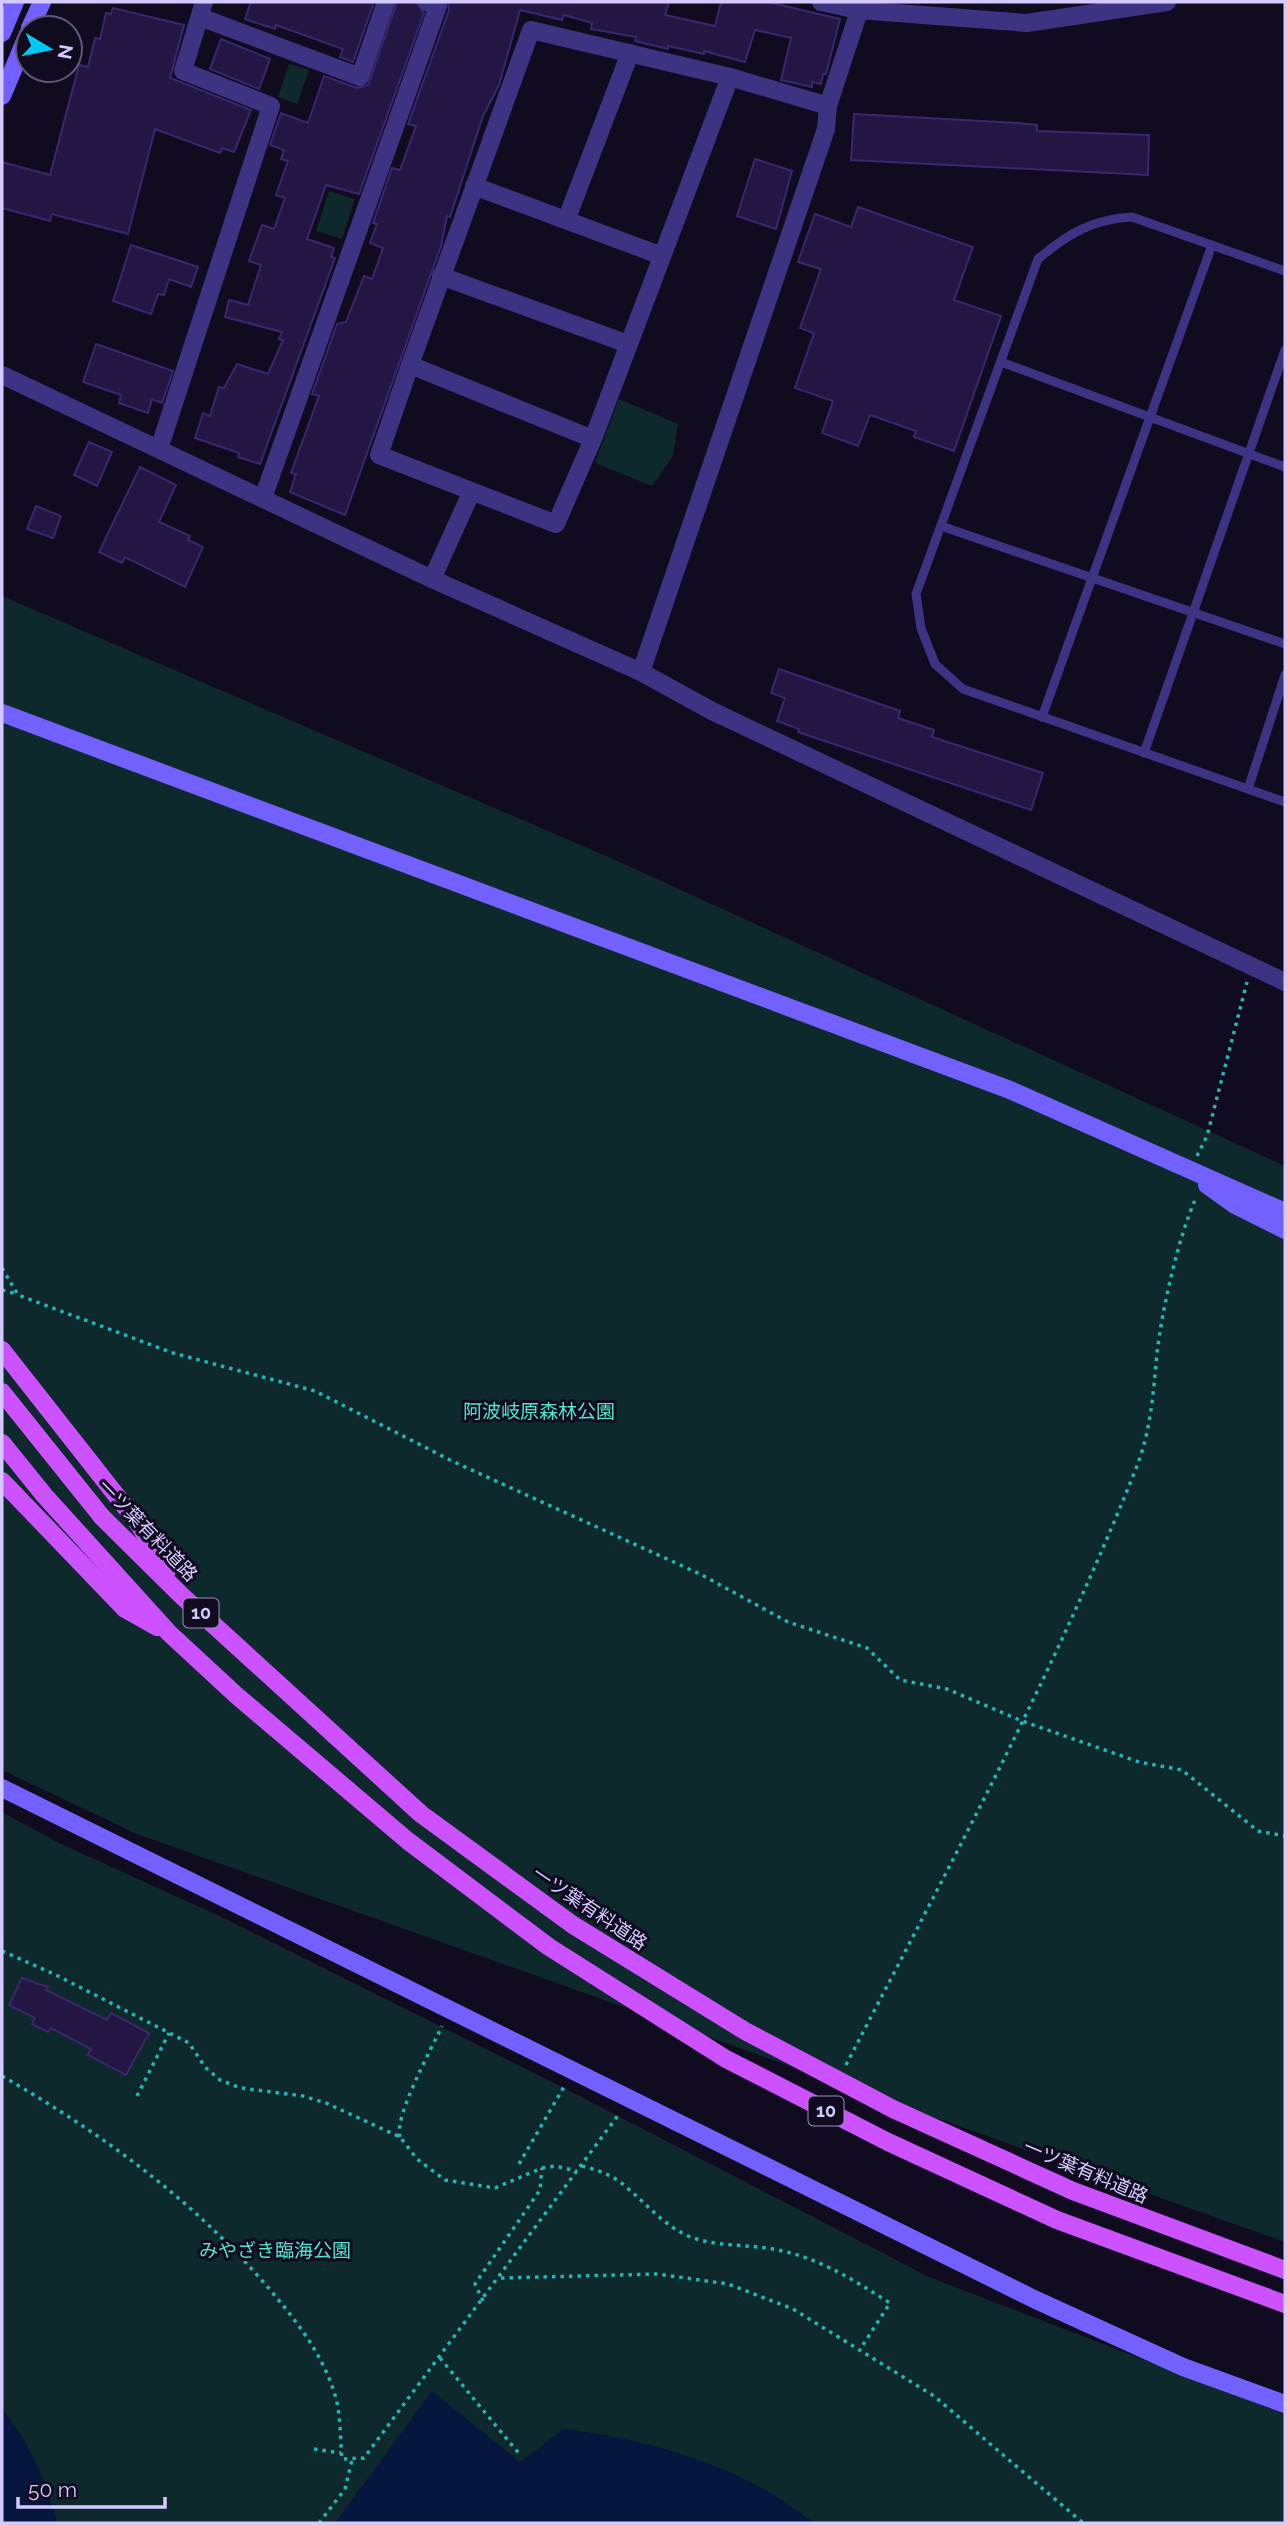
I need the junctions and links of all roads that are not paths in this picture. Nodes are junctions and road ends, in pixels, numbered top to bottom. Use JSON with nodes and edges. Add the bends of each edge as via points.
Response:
{"nodes":[{"id":1,"x":15,"y":2,"type":"edge"},
{"id":2,"x":386,"y":2,"type":"edge"},
{"id":3,"x":427,"y":2,"type":"edge"},
{"id":4,"x":821,"y":2,"type":"edge"},
{"id":5,"x":1167,"y":2,"type":"edge"},
{"id":6,"x":860,"y":6,"type":"edge"},
{"id":7,"x":202,"y":9,"type":"edge"},
{"id":8,"x":2,"y":33,"type":"edge"},
{"id":9,"x":630,"y":53,"type":"junction"},
{"id":10,"x":14,"y":67,"type":"edge"},
{"id":11,"x":730,"y":77,"type":"junction"},
{"id":12,"x":2,"y":96,"type":"edge"},
{"id":13,"x":828,"y":106,"type":"junction"},
{"id":14,"x":474,"y":186,"type":"junction"},
{"id":15,"x":567,"y":218,"type":"junction"},
{"id":16,"x":1212,"y":245,"type":"junction"},
{"id":17,"x":662,"y":256,"type":"junction"},
{"id":18,"x":1285,"y":271,"type":"edge"},
{"id":19,"x":441,"y":276,"type":"junction"},
{"id":20,"x":628,"y":345,"type":"junction"},
{"id":21,"x":1285,"y":351,"type":"edge"},
{"id":22,"x":1001,"y":362,"type":"junction"},
{"id":23,"x":410,"y":365,"type":"junction"},
{"id":24,"x":2,"y":375,"type":"edge"},
{"id":25,"x":1148,"y":417,"type":"junction"},
{"id":26,"x":593,"y":439,"type":"junction"},
{"id":27,"x":159,"y":449,"type":"junction"},
{"id":28,"x":1247,"y":454,"type":"junction"},
{"id":29,"x":1285,"y":467,"type":"edge"},
{"id":30,"x":471,"y":493,"type":"junction"},
{"id":31,"x":263,"y":498,"type":"junction"},
{"id":32,"x":941,"y":526,"type":"junction"},
{"id":33,"x":1091,"y":578,"type":"junction"},
{"id":34,"x":432,"y":579,"type":"junction"},
{"id":35,"x":1192,"y":611,"type":"junction"},
{"id":36,"x":1285,"y":643,"type":"edge"},
{"id":37,"x":641,"y":672,"type":"junction"},
{"id":38,"x":1285,"y":675,"type":"edge"},
{"id":39,"x":2,"y":713,"type":"edge"},
{"id":40,"x":1042,"y":717,"type":"junction"},
{"id":41,"x":1144,"y":753,"type":"junction"},
{"id":42,"x":1248,"y":789,"type":"junction"},
{"id":43,"x":1285,"y":802,"type":"edge"},
{"id":44,"x":1285,"y":982,"type":"edge"},
{"id":45,"x":1190,"y":1172,"type":"junction"},
{"id":46,"x":1285,"y":1212,"type":"edge"},
{"id":47,"x":1285,"y":1230,"type":"edge"},
{"id":48,"x":2,"y":1350,"type":"edge"},
{"id":49,"x":2,"y":1392,"type":"edge"},
{"id":50,"x":2,"y":1443,"type":"edge"},
{"id":51,"x":2,"y":1481,"type":"edge"},
{"id":52,"x":182,"y":1596,"type":"junction"},
{"id":53,"x":169,"y":1633,"type":"junction"},
{"id":54,"x":2,"y":1788,"type":"edge"},
{"id":55,"x":1285,"y":2270,"type":"edge"},
{"id":56,"x":1285,"y":2304,"type":"edge"},
{"id":57,"x":1285,"y":2404,"type":"edge"}],
"edges":[{"from":1,"to":8,"type":"street"},
{"from":2,"to":7,"type":"street","via":[[360,78]]},
{"from":3,"to":31,"type":"street","via":[[438,6]]},
{"from":4,"to":6,"type":"street"},
{"from":5,"to":6,"type":"street","via":[[1027,23]]},
{"from":6,"to":13,"type":"street"},
{"from":7,"to":27,"type":"street","via":[[183,71],[271,106]]},
{"from":9,"to":11,"type":"street"},
{"from":9,"to":14,"type":"street","via":[[531,30]]},
{"from":9,"to":15,"type":"street"},
{"from":10,"to":12,"type":"street"},
{"from":11,"to":13,"type":"street"},
{"from":11,"to":17,"type":"street"},
{"from":13,"to":37,"type":"street","via":[[826,129]]},
{"from":14,"to":15,"type":"street"},
{"from":14,"to":19,"type":"street"},
{"from":15,"to":17,"type":"street"},
{"from":16,"to":18,"type":"lane"},
{"from":16,"to":22,"type":"lane","via":[[1132,217],[1105,218],[1065,237],[1038,259]]},
{"from":16,"to":25,"type":"lane"},
{"from":17,"to":20,"type":"street"},
{"from":19,"to":20,"type":"street"},
{"from":19,"to":23,"type":"street"},
{"from":20,"to":26,"type":"street"},
{"from":21,"to":28,"type":"lane"},
{"from":22,"to":25,"type":"lane"},
{"from":22,"to":32,"type":"lane"},
{"from":23,"to":26,"type":"street"},
{"from":23,"to":30,"type":"street","via":[[379,455]]},
{"from":24,"to":27,"type":"street"},
{"from":25,"to":28,"type":"lane"},
{"from":25,"to":33,"type":"lane"},
{"from":26,"to":30,"type":"street","via":[[556,524]]},
{"from":27,"to":31,"type":"street"},
{"from":28,"to":29,"type":"lane"},
{"from":28,"to":35,"type":"lane"},
{"from":30,"to":34,"type":"street"},
{"from":31,"to":34,"type":"street"},
{"from":32,"to":33,"type":"lane"},
{"from":32,"to":40,"type":"lane","via":[[916,594],[921,628],[935,664],[963,689]]},
{"from":33,"to":35,"type":"lane"},
{"from":33,"to":40,"type":"lane"},
{"from":34,"to":37,"type":"street"},
{"from":35,"to":36,"type":"lane"},
{"from":35,"to":41,"type":"lane"},
{"from":37,"to":44,"type":"street","via":[[712,711]]},
{"from":38,"to":42,"type":"lane"},
{"from":39,"to":45,"type":"street","via":[[1010,1090]]},
{"from":40,"to":41,"type":"lane"},
{"from":41,"to":42,"type":"lane"},
{"from":42,"to":43,"type":"lane"},
{"from":45,"to":46,"type":"street"},
{"from":45,"to":47,"type":"street","via":[[1235,1205]]},
{"from":48,"to":52,"type":"main road","via":[[138,1523]]},
{"from":49,"to":52,"type":"main road","name":"一ツ葉有料道路","number":"10","via":[[102,1517]]},
{"from":50,"to":53,"type":"main road","number":"10"},
{"from":51,"to":53,"type":"main road","via":[[125,1609]]},
{"from":52,"to":55,"type":"main road","name":"一ツ葉有料道路","number":"10","via":[[421,1814],[573,1925],[745,2031],[894,2109],[1073,2191]]},
{"from":53,"to":56,"type":"main road","number":"10","via":[[408,1841],[549,1947],[726,2059],[888,2142],[1057,2220]]},
{"from":54,"to":57,"type":"street","via":[[1036,2300],[1182,2367]]}]}
